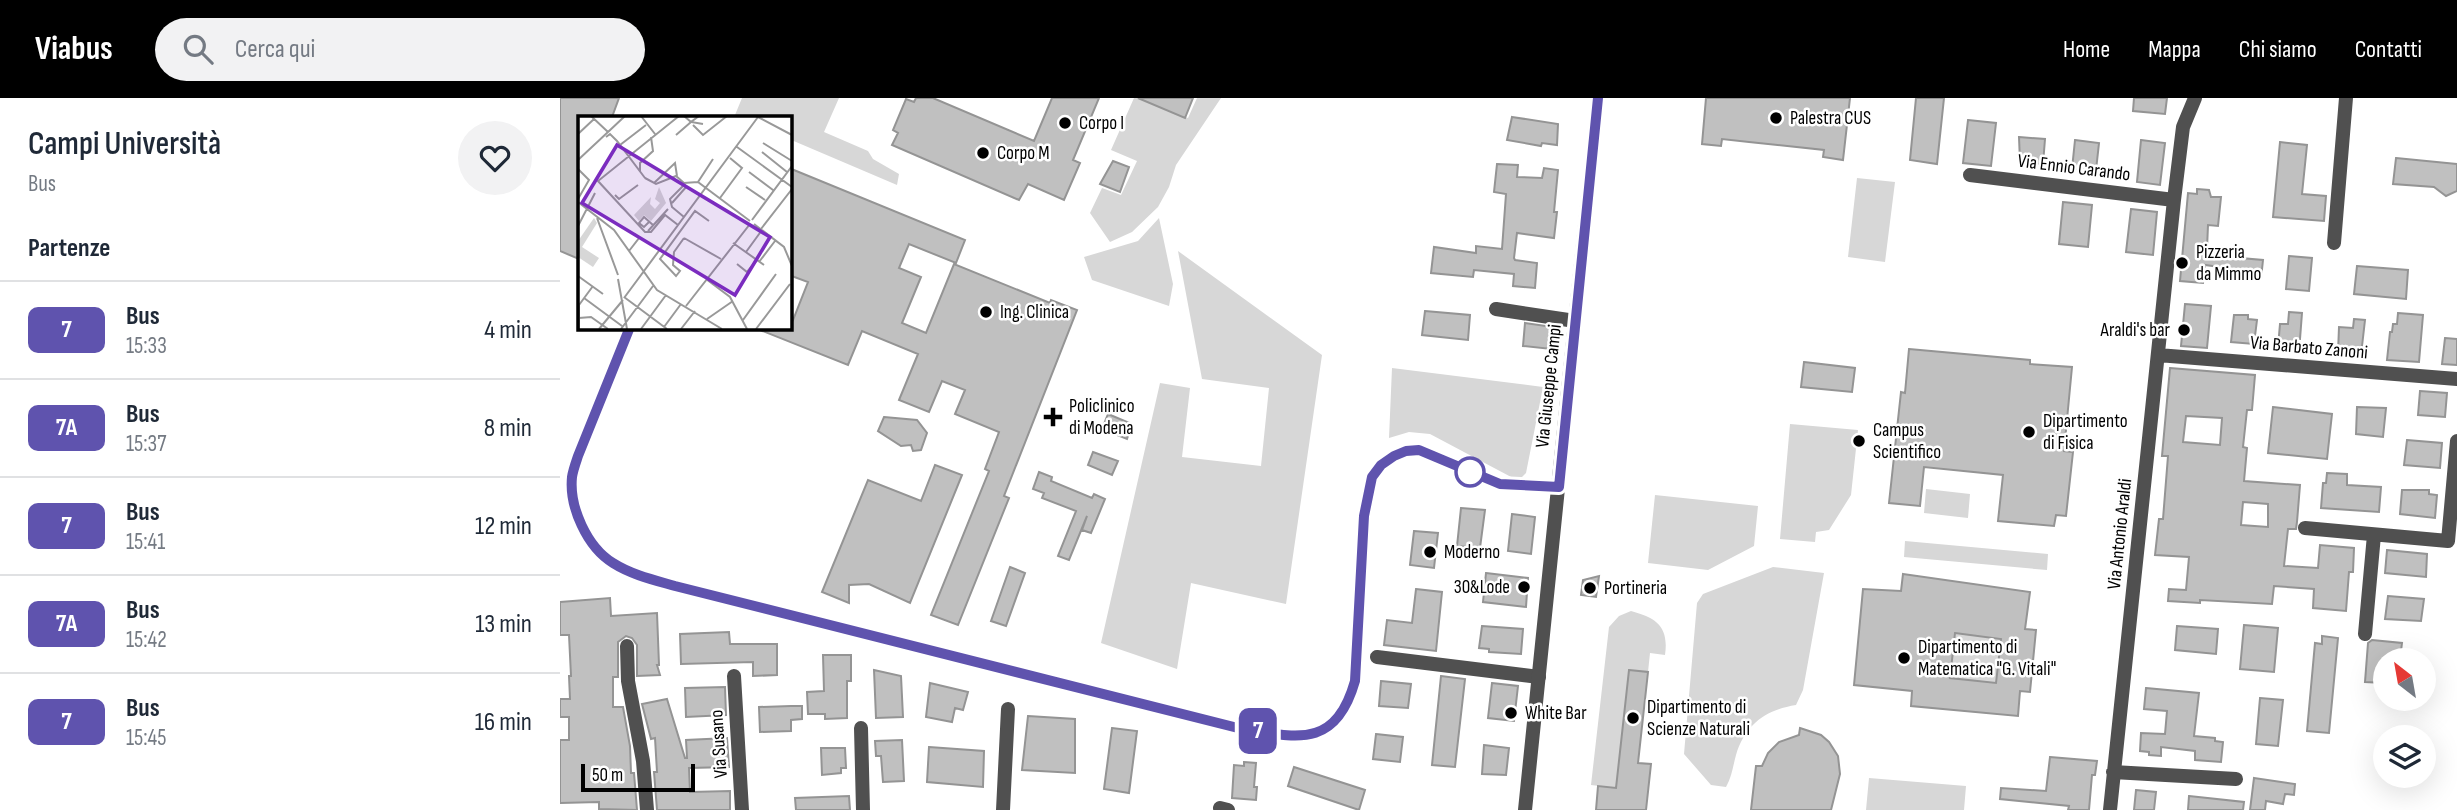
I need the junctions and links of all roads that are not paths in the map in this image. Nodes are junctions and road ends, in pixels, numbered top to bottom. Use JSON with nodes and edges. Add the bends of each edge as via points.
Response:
{"nodes":[{"id":1,"x":1598,"y":98,"type":"edge"},
{"id":2,"x":2195,"y":98,"type":"edge"},
{"id":3,"x":2346,"y":98,"type":"edge"},
{"id":4,"x":1970,"y":175,"type":"dead end"},
{"id":5,"x":2174,"y":200,"type":"junction"},
{"id":6,"x":2334,"y":243,"type":"dead end"},
{"id":7,"x":1496,"y":309,"type":"dead end"},
{"id":8,"x":1575,"y":321,"type":"junction"},
{"id":9,"x":2158,"y":355,"type":"junction"},
{"id":10,"x":2457,"y":379,"type":"edge"},
{"id":11,"x":2457,"y":440,"type":"edge"},
{"id":12,"x":2305,"y":528,"type":"dead end"},
{"id":13,"x":2374,"y":535,"type":"junction"},
{"id":14,"x":2365,"y":634,"type":"dead end"},
{"id":15,"x":627,"y":646,"type":"dead end"},
{"id":16,"x":1377,"y":657,"type":"dead end"},
{"id":17,"x":734,"y":676,"type":"dead end"},
{"id":18,"x":1539,"y":677,"type":"junction"},
{"id":19,"x":1008,"y":709,"type":"dead end"},
{"id":20,"x":861,"y":728,"type":"dead end"},
{"id":21,"x":2113,"y":772,"type":"junction"},
{"id":22,"x":2236,"y":779,"type":"dead end"},
{"id":23,"x":647,"y":810,"type":"edge"},
{"id":24,"x":742,"y":810,"type":"edge"},
{"id":25,"x":863,"y":810,"type":"edge"},
{"id":26,"x":1003,"y":810,"type":"edge"},
{"id":27,"x":1525,"y":810,"type":"edge"},
{"id":28,"x":2110,"y":810,"type":"edge"}],
"edges":[{"from":1,"to":8,"type":"street","name":"Via Giuseppe Campi"},
{"from":2,"to":5,"type":"street","name":"Via Antonio Araldi","via":[[2183,127]]},
{"from":3,"to":6,"type":"street"},
{"from":4,"to":5,"type":"street","name":"Via Ennio Carando"},
{"from":5,"to":9,"type":"street","name":"Via Antonio Araldi"},
{"from":7,"to":8,"type":"street"},
{"from":8,"to":18,"type":"street","name":"Via Giuseppe Campi"},
{"from":9,"to":10,"type":"street","name":"Via Barbato Zanoni"},
{"from":9,"to":21,"type":"street","name":"Via Antonio Araldi"},
{"from":11,"to":13,"type":"street","via":[[2448,541]]},
{"from":12,"to":13,"type":"street"},
{"from":13,"to":14,"type":"street"},
{"from":15,"to":23,"type":"street"},
{"from":16,"to":18,"type":"street"},
{"from":17,"to":24,"type":"street","name":"Via Susano"},
{"from":18,"to":27,"type":"street","name":"Via Giuseppe Campi"},
{"from":19,"to":26,"type":"street"},
{"from":20,"to":25,"type":"street"},
{"from":21,"to":22,"type":"street"},
{"from":21,"to":28,"type":"street","name":"Via Antonio Araldi"}]}
